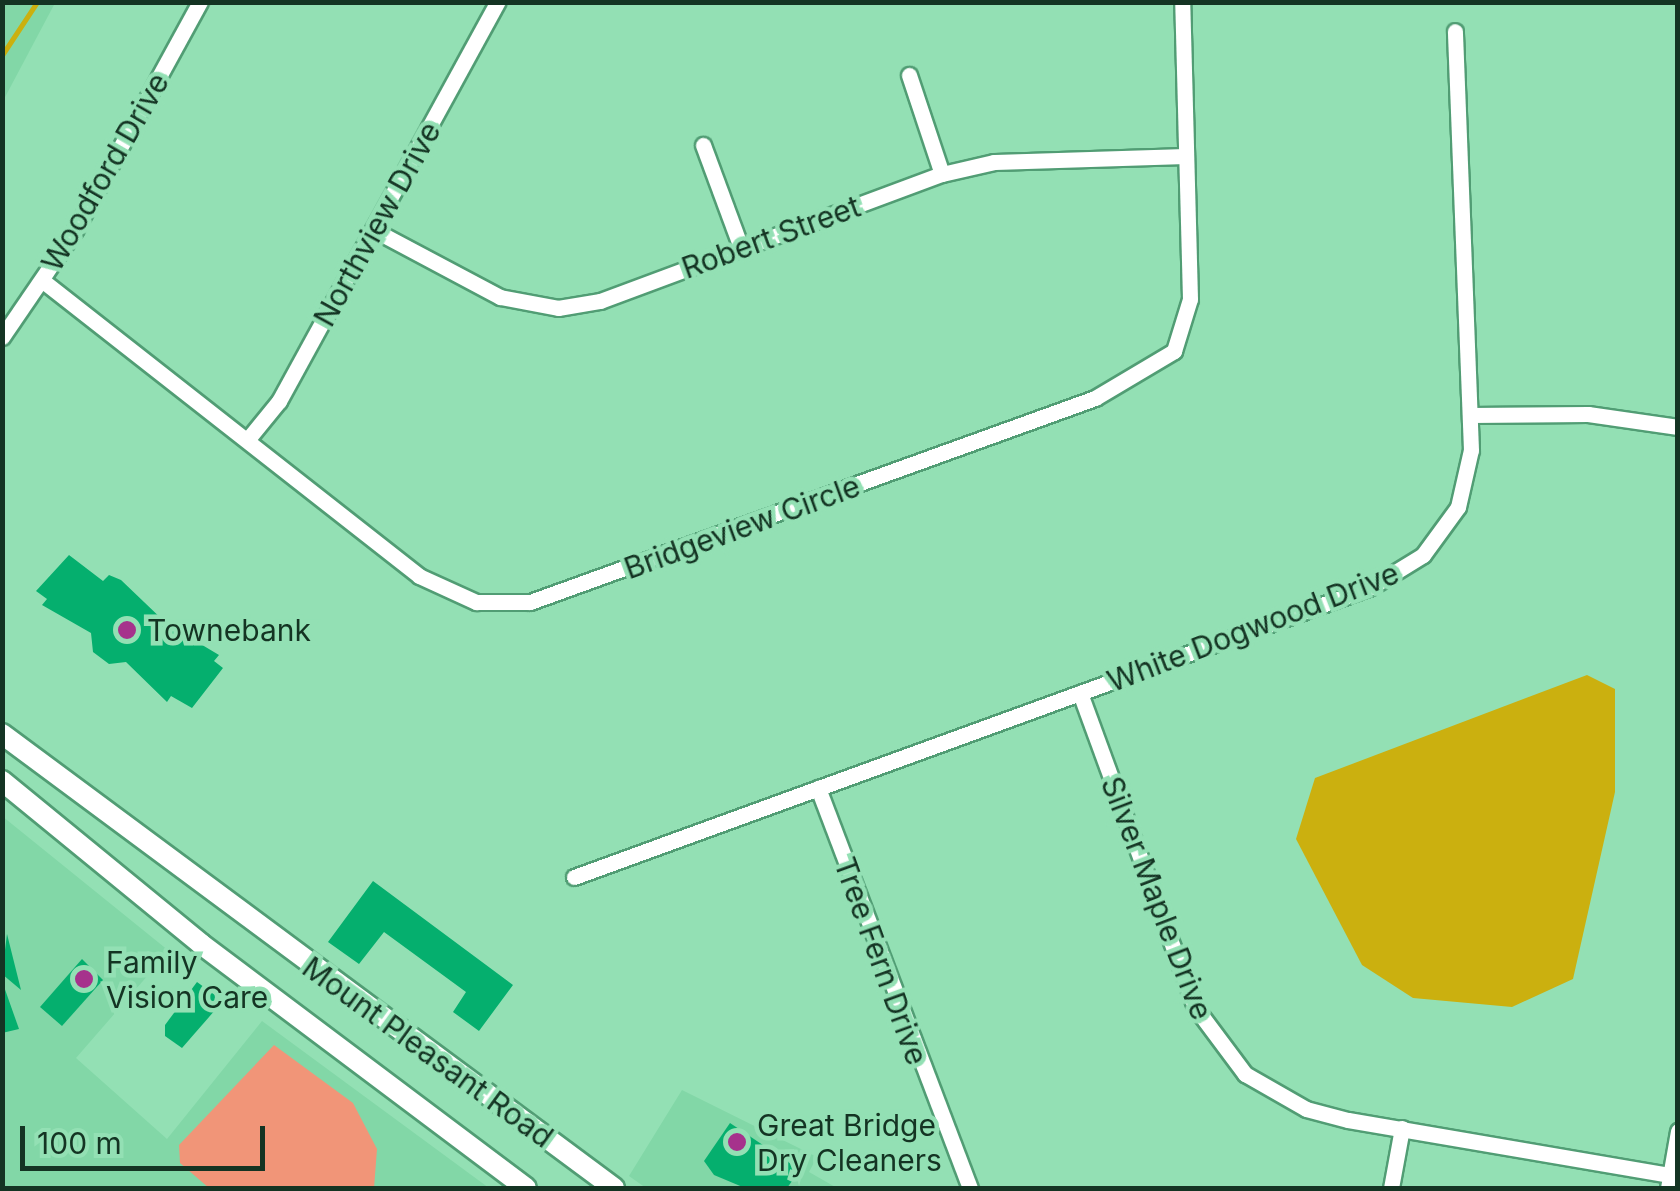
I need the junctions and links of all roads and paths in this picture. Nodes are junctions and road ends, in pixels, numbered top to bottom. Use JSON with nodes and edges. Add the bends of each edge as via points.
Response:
{"nodes":[{"id":1,"x":200,"y":2,"type":"edge"},
{"id":2,"x":497,"y":2,"type":"edge"},
{"id":3,"x":1182,"y":2,"type":"edge"},
{"id":4,"x":1455,"y":32,"type":"dead end"},
{"id":5,"x":909,"y":75,"type":"dead end"},
{"id":6,"x":703,"y":145,"type":"dead end"},
{"id":7,"x":1186,"y":156,"type":"junction"},
{"id":8,"x":942,"y":174,"type":"junction"},
{"id":9,"x":374,"y":230,"type":"junction"},
{"id":10,"x":741,"y":248,"type":"junction"},
{"id":11,"x":43,"y":280,"type":"junction"},
{"id":12,"x":2,"y":337,"type":"edge"},
{"id":13,"x":1470,"y":414,"type":"junction"},
{"id":14,"x":1678,"y":427,"type":"edge"},
{"id":15,"x":248,"y":439,"type":"junction"},
{"id":16,"x":1080,"y":693,"type":"junction"},
{"id":17,"x":2,"y":734,"type":"edge"},
{"id":18,"x":2,"y":749,"type":"edge"},
{"id":19,"x":2,"y":781,"type":"edge"},
{"id":20,"x":818,"y":788,"type":"junction"},
{"id":21,"x":112,"y":816,"type":"junction"},
{"id":22,"x":574,"y":877,"type":"dead end"},
{"id":23,"x":1402,"y":1128,"type":"junction"},
{"id":24,"x":1678,"y":1131,"type":"edge"},
{"id":25,"x":1669,"y":1182,"type":"edge"},
{"id":26,"x":526,"y":1188,"type":"edge"},
{"id":27,"x":614,"y":1188,"type":"edge"},
{"id":28,"x":970,"y":1188,"type":"edge"},
{"id":29,"x":1391,"y":1188,"type":"edge"}],
"edges":[{"from":1,"to":11,"type":"street","name":"Woodford Drive"},
{"from":2,"to":9,"type":"street","name":"Northview Drive"},
{"from":3,"to":7,"type":"street","name":"Bridgeview Circle"},
{"from":4,"to":13,"type":"street","name":"White Dogwood Drive"},
{"from":5,"to":8,"type":"street"},
{"from":6,"to":10,"type":"street"},
{"from":7,"to":8,"type":"street","name":"Robert Street","via":[[994,162]]},
{"from":7,"to":15,"type":"street","name":"Bridgeview Circle","via":[[1186,325],[1157,366],[1095,398],[542,599],[485,604],[428,581]]},
{"from":8,"to":10,"type":"street","name":"Robert Street"},
{"from":9,"to":10,"type":"street","name":"Robert Street","via":[[488,292],[544,308],[600,301]]},
{"from":9,"to":15,"type":"street","name":"Northview Drive","via":[[279,401]]},
{"from":11,"to":12,"type":"street","name":"Woodford Drive"},
{"from":11,"to":15,"type":"street","name":"Bridgeview Circle"},
{"from":13,"to":14,"type":"street","via":[[1588,414]]},
{"from":13,"to":16,"type":"street","name":"White Dogwood Drive","via":[[1458,507],[1406,570]]},
{"from":16,"to":20,"type":"street","name":"White Dogwood Drive"},
{"from":16,"to":23,"type":"street","name":"Silver Maple Drive","via":[[1184,980],[1212,1036],[1272,1093],[1306,1109]]},
{"from":17,"to":21,"type":"main road","name":"Mount Pleasant Road"},
{"from":18,"to":21,"type":"main road"},
{"from":19,"to":26,"type":"main road","name":"Mount Pleasant Road","via":[[339,1051]]},
{"from":20,"to":22,"type":"street","name":"White Dogwood Drive"},
{"from":20,"to":28,"type":"street","name":"Tree Fern Drive"},
{"from":21,"to":27,"type":"main road","name":"Mount Pleasant Road"},
{"from":23,"to":25,"type":"street","name":"Silver Maple Drive"},
{"from":23,"to":29,"type":"street"},
{"from":24,"to":25,"type":"street"}]}
